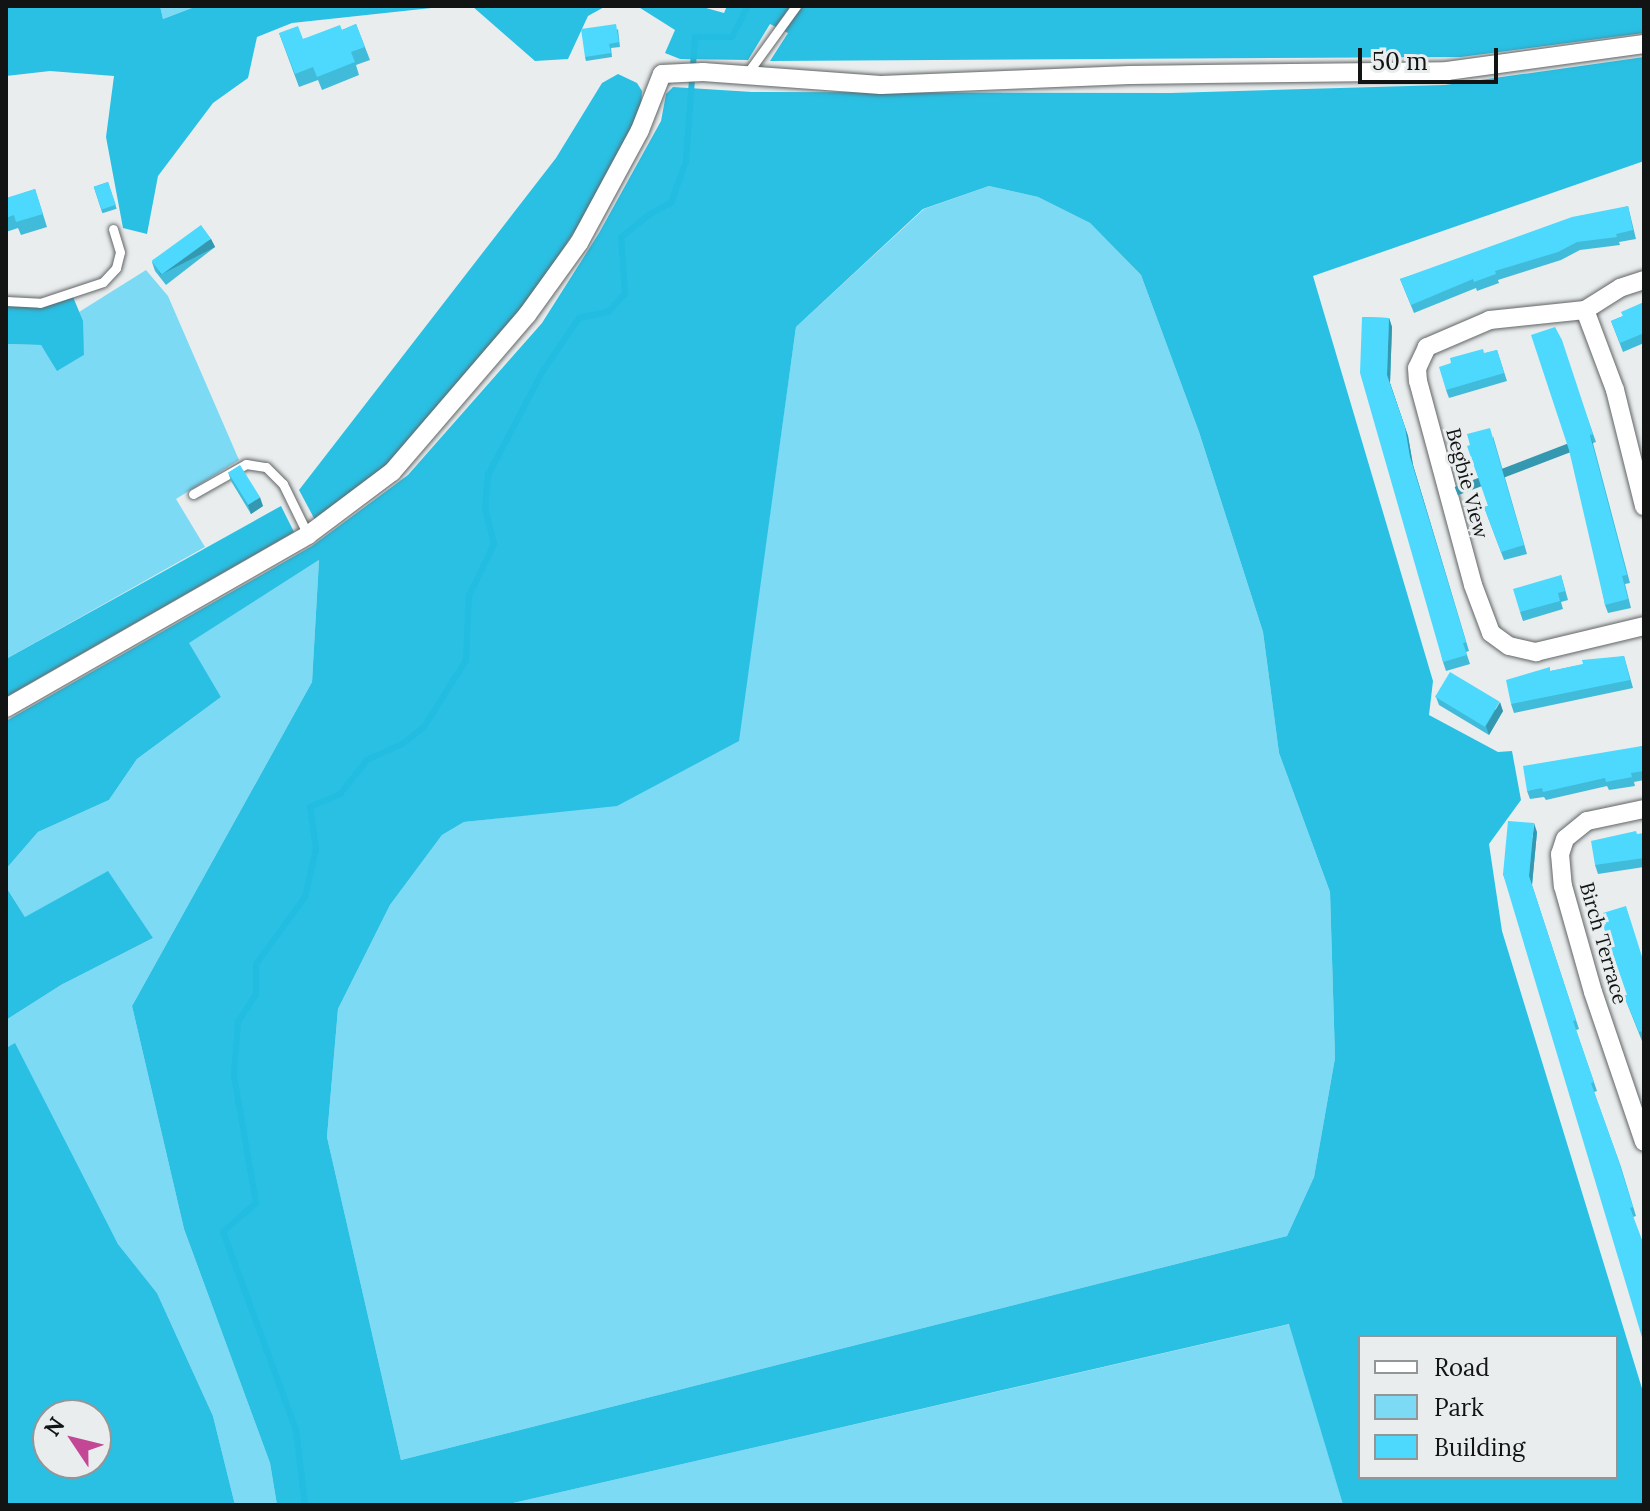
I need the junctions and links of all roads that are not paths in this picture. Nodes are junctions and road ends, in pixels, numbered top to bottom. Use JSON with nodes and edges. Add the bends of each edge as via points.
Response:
{"nodes":[{"id":1,"x":796,"y":6,"type":"edge"},
{"id":2,"x":1644,"y":44,"type":"edge"},
{"id":3,"x":746,"y":75,"type":"junction"},
{"id":4,"x":113,"y":229,"type":"dead end"},
{"id":5,"x":1644,"y":272,"type":"edge"},
{"id":6,"x":1644,"y":280,"type":"edge"},
{"id":7,"x":6,"y":301,"type":"edge"},
{"id":8,"x":1585,"y":310,"type":"junction"},
{"id":9,"x":193,"y":494,"type":"dead end"},
{"id":10,"x":1644,"y":506,"type":"edge"},
{"id":11,"x":308,"y":535,"type":"junction"},
{"id":12,"x":1644,"y":626,"type":"edge"},
{"id":13,"x":6,"y":708,"type":"edge"},
{"id":14,"x":1644,"y":809,"type":"edge"},
{"id":15,"x":1644,"y":1142,"type":"edge"}],
"edges":[{"from":1,"to":3,"type":"lane"},
{"from":2,"to":3,"type":"street","via":[[1447,71],[881,85]]},
{"from":3,"to":11,"type":"street","via":[[662,74],[617,176],[579,243],[527,315],[392,472]]},
{"from":4,"to":7,"type":"lane","via":[[120,252],[116,268],[103,282],[40,303]]},
{"from":5,"to":6,"type":"lane"},
{"from":6,"to":8,"type":"street"},
{"from":8,"to":10,"type":"street","via":[[1615,390]]},
{"from":8,"to":12,"type":"street","name":"Begbie View","via":[[1490,320],[1436,341],[1420,359],[1418,381],[1491,633],[1509,646],[1536,652]]},
{"from":9,"to":11,"type":"lane","via":[[246,464],[266,467],[283,484]]},
{"from":11,"to":13,"type":"street"},
{"from":14,"to":15,"type":"street","name":"Birch Terrace","via":[[1587,821],[1565,839],[1560,854],[1563,886],[1593,992]]}]}
